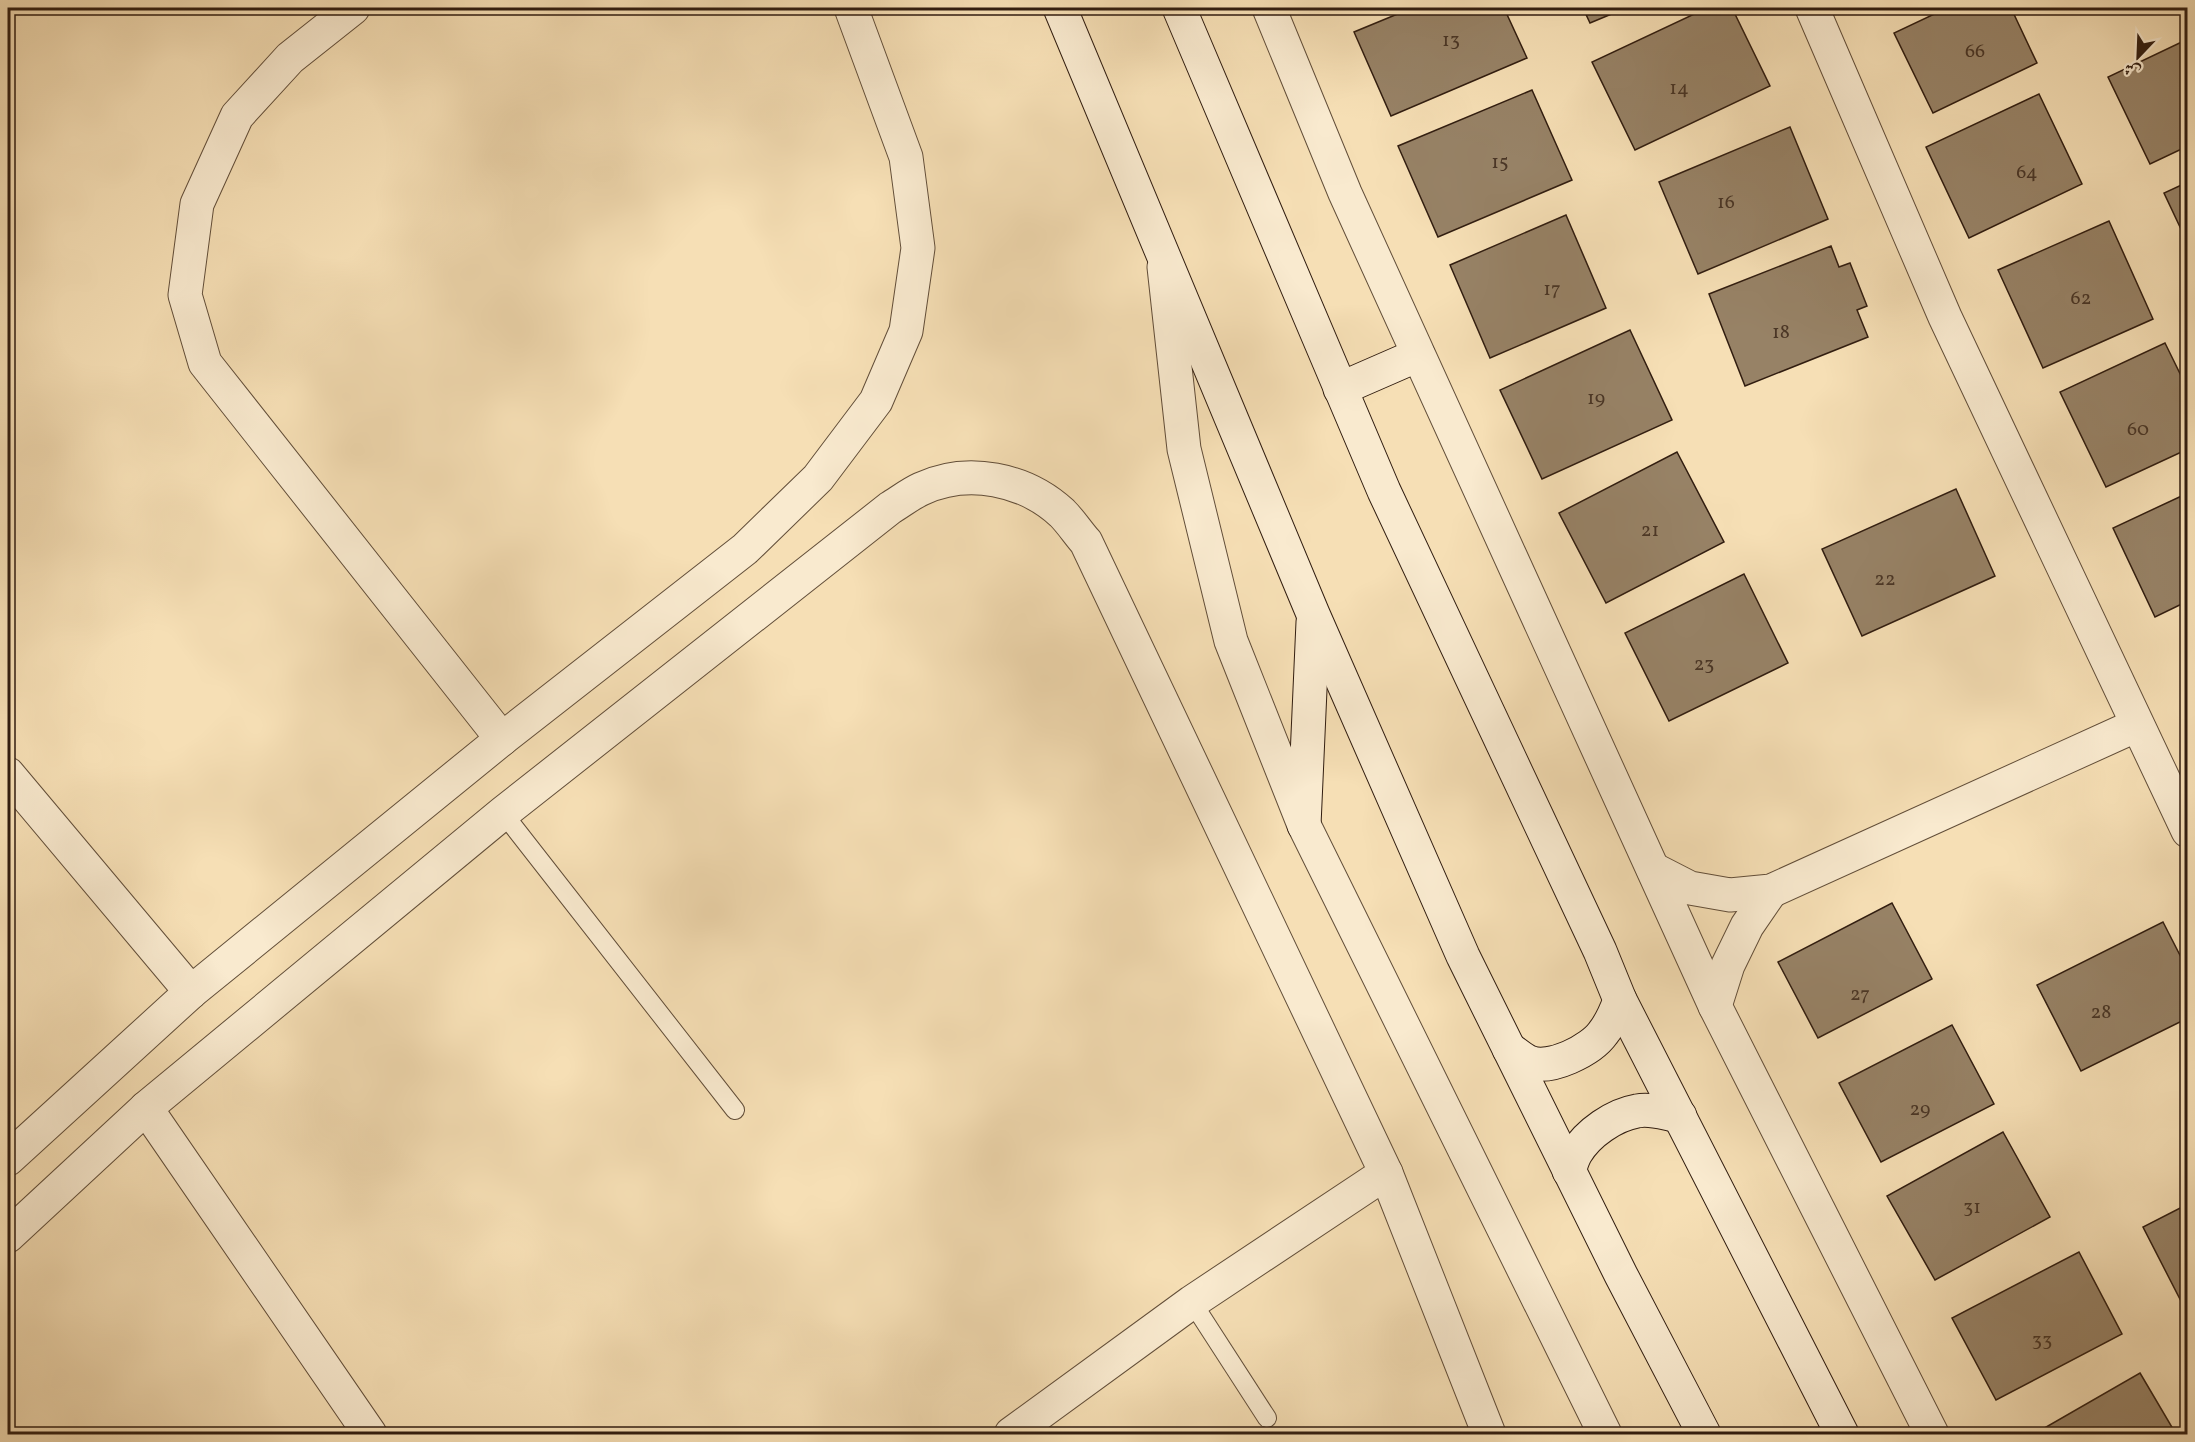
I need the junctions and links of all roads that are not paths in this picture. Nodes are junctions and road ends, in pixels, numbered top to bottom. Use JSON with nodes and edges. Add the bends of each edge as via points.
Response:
{"nodes":[{"id":1,"x":353,"y":8,"type":"edge"},
{"id":2,"x":851,"y":8,"type":"edge"},
{"id":3,"x":1060,"y":8,"type":"edge"},
{"id":4,"x":1179,"y":8,"type":"edge"},
{"id":5,"x":1269,"y":8,"type":"edge"},
{"id":6,"x":1812,"y":8,"type":"edge"},
{"id":7,"x":1162,"y":253,"type":"junction"},
{"id":8,"x":1418,"y":355,"type":"junction"},
{"id":9,"x":1340,"y":389,"type":"junction"},
{"id":10,"x":1314,"y":614,"type":"junction"},
{"id":11,"x":2137,"y":725,"type":"junction"},
{"id":12,"x":502,"y":739,"type":"junction"},
{"id":13,"x":8,"y":774,"type":"edge"},
{"id":14,"x":503,"y":813,"type":"junction"},
{"id":15,"x":1304,"y":825,"type":"junction"},
{"id":16,"x":2187,"y":831,"type":"edge"},
{"id":17,"x":1653,"y":869,"type":"junction"},
{"id":18,"x":1772,"y":891,"type":"junction"},
{"id":19,"x":191,"y":992,"type":"junction"},
{"id":20,"x":1620,"y":1000,"type":"junction"},
{"id":21,"x":1715,"y":1006,"type":"junction"},
{"id":22,"x":1509,"y":1049,"type":"junction"},
{"id":23,"x":146,"y":1108,"type":"junction"},
{"id":24,"x":735,"y":1110,"type":"dead end"},
{"id":25,"x":1680,"y":1116,"type":"junction"},
{"id":26,"x":8,"y":1158,"type":"edge"},
{"id":27,"x":1569,"y":1171,"type":"junction"},
{"id":28,"x":1386,"y":1173,"type":"junction"},
{"id":29,"x":8,"y":1236,"type":"edge"},
{"id":30,"x":1192,"y":1302,"type":"junction"},
{"id":31,"x":1267,"y":1418,"type":"dead end"},
{"id":32,"x":370,"y":1434,"type":"edge"},
{"id":33,"x":1011,"y":1434,"type":"edge"},
{"id":34,"x":1489,"y":1434,"type":"edge"},
{"id":35,"x":1605,"y":1434,"type":"edge"},
{"id":36,"x":1704,"y":1434,"type":"edge"},
{"id":37,"x":1842,"y":1434,"type":"edge"},
{"id":38,"x":1932,"y":1434,"type":"edge"}],
"edges":[{"from":1,"to":12,"type":"street","via":[[290,58],[237,116],[197,204],[185,295],[205,363]]},
{"from":2,"to":12,"type":"street","via":[[906,157],[918,248],[906,331],[876,401],[818,478],[745,549]]},
{"from":3,"to":7,"type":"street"},
{"from":4,"to":9,"type":"street"},
{"from":5,"to":8,"type":"street","via":[[1345,193]]},
{"from":6,"to":11,"type":"street","via":[[1945,317]]},
{"from":7,"to":10,"type":"street"},
{"from":7,"to":15,"type":"street","via":[[1184,449],[1231,641]]},
{"from":8,"to":9,"type":"street"},
{"from":8,"to":17,"type":"street"},
{"from":9,"to":20,"type":"street"},
{"from":10,"to":15,"type":"street"},
{"from":10,"to":22,"type":"street","via":[[1463,956]]},
{"from":11,"to":16,"type":"street"},
{"from":11,"to":18,"type":"street"},
{"from":12,"to":19,"type":"street"},
{"from":13,"to":19,"type":"street"},
{"from":14,"to":23,"type":"street"},
{"from":14,"to":24,"type":"lane"},
{"from":14,"to":28,"type":"street","via":[[890,508],[922,489],[960,478],[999,479],[1033,492],[1062,514],[1086,542]]},
{"from":15,"to":35,"type":"street"},
{"from":17,"to":18,"type":"street","via":[[1700,890],[1730,895]]},
{"from":17,"to":21,"type":"street"},
{"from":18,"to":21,"type":"street","via":[[1747,926],[1728,964]]},
{"from":19,"to":26,"type":"street"},
{"from":20,"to":22,"type":"street","via":[[1602,1036],[1562,1061],[1530,1063]]},
{"from":20,"to":25,"type":"street"},
{"from":21,"to":38,"type":"street"},
{"from":22,"to":27,"type":"street"},
{"from":23,"to":29,"type":"street"},
{"from":23,"to":32,"type":"street"},
{"from":25,"to":27,"type":"street","via":[[1637,1111],[1609,1121],[1576,1154]]},
{"from":25,"to":37,"type":"street"},
{"from":27,"to":36,"type":"street"},
{"from":28,"to":30,"type":"street"},
{"from":28,"to":34,"type":"street"},
{"from":30,"to":31,"type":"lane"},
{"from":30,"to":33,"type":"street"}]}
